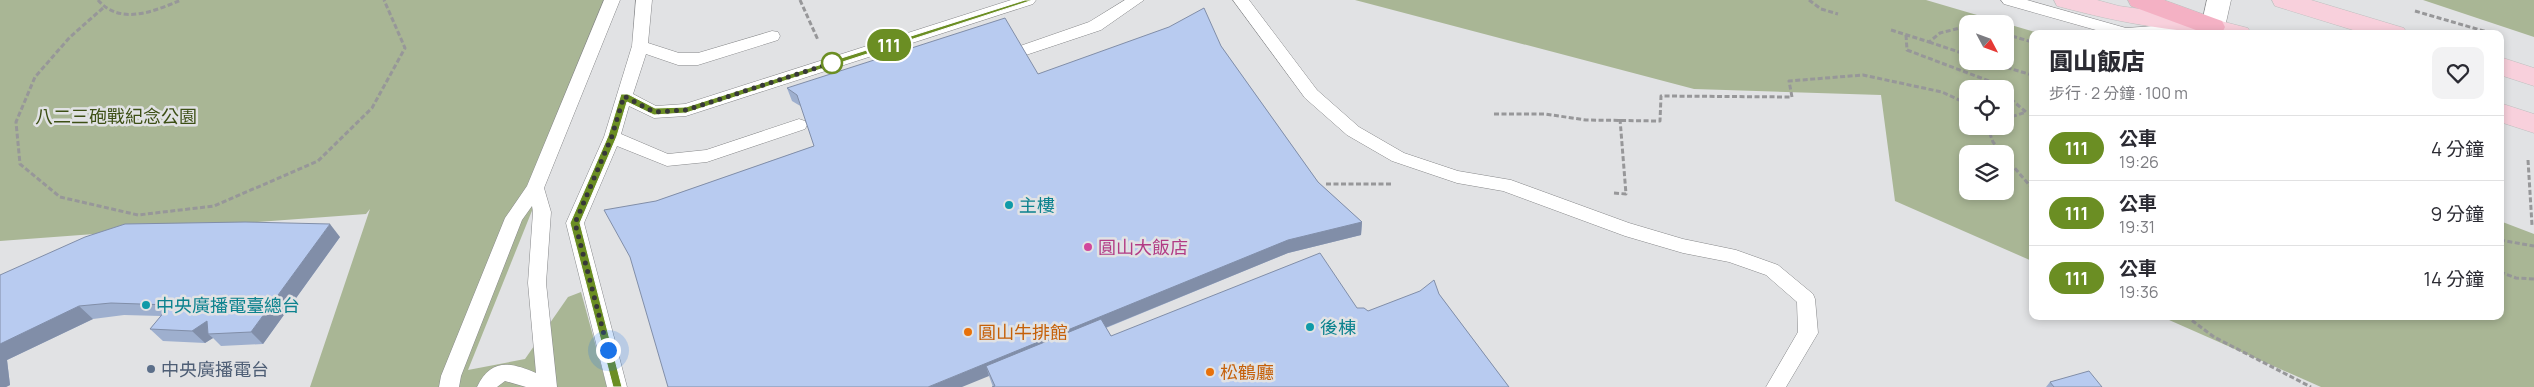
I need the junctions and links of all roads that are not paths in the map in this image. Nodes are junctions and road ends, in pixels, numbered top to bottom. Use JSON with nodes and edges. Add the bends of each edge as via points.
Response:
{"nodes":[{"id":1,"x":612,"y":0,"type":"edge"},
{"id":2,"x":644,"y":0,"type":"edge"},
{"id":3,"x":1028,"y":0,"type":"edge"},
{"id":4,"x":1136,"y":0,"type":"edge"},
{"id":5,"x":1241,"y":0,"type":"edge"},
{"id":6,"x":2009,"y":0,"type":"edge"},
{"id":7,"x":2066,"y":0,"type":"edge"},
{"id":8,"x":2140,"y":0,"type":"edge"},
{"id":9,"x":2219,"y":0,"type":"edge"},
{"id":10,"x":2284,"y":0,"type":"edge"},
{"id":11,"x":2213,"y":27,"type":"junction"},
{"id":12,"x":2115,"y":30,"type":"edge"},
{"id":13,"x":2170,"y":30,"type":"edge"},
{"id":14,"x":2224,"y":30,"type":"edge"},
{"id":15,"x":2382,"y":30,"type":"edge"},
{"id":16,"x":772,"y":36,"type":"dead end"},
{"id":17,"x":640,"y":46,"type":"junction"},
{"id":18,"x":1026,"y":50,"type":"edge"},
{"id":19,"x":2504,"y":67,"type":"edge"},
{"id":20,"x":2534,"y":77,"type":"edge"},
{"id":21,"x":624,"y":96,"type":"junction"},
{"id":22,"x":2504,"y":113,"type":"edge"},
{"id":23,"x":2534,"y":124,"type":"edge"},
{"id":24,"x":800,"y":125,"type":"edge"},
{"id":25,"x":612,"y":136,"type":"junction"},
{"id":26,"x":535,"y":188,"type":"junction"},
{"id":27,"x":449,"y":387,"type":"edge"},
{"id":28,"x":487,"y":387,"type":"edge"},
{"id":29,"x":545,"y":387,"type":"edge"},
{"id":30,"x":617,"y":387,"type":"edge"},
{"id":31,"x":1776,"y":387,"type":"edge"}],
"edges":[{"from":1,"to":26,"type":"lane"},
{"from":2,"to":17,"type":"lane"},
{"from":3,"to":21,"type":"lane","via":[[686,110],[654,112]]},
{"from":4,"to":18,"type":"lane","via":[[1096,26]]},
{"from":5,"to":31,"type":"lane","via":[[1310,94],[1353,131],[1398,157],[1457,177],[1504,186],[1625,229],[1683,246],[1730,255],[1772,270],[1806,299],[1808,333]]},
{"from":6,"to":12,"type":"lane"},
{"from":7,"to":11,"type":"main road","via":[[2119,14]]},
{"from":8,"to":11,"type":"highway"},
{"from":9,"to":11,"type":"street"},
{"from":10,"to":15,"type":"main road"},
{"from":11,"to":13,"type":"lane"},
{"from":11,"to":14,"type":"main road"},
{"from":16,"to":17,"type":"lane","via":[[698,59],[678,59]]},
{"from":17,"to":21,"type":"lane"},
{"from":19,"to":20,"type":"main road"},
{"from":21,"to":25,"type":"lane"},
{"from":22,"to":23,"type":"main road"},
{"from":24,"to":25,"type":"lane","via":[[707,156],[666,160]]},
{"from":25,"to":30,"type":"lane","via":[[575,223]]},
{"from":26,"to":27,"type":"lane","via":[[514,218]]},
{"from":26,"to":29,"type":"lane","via":[[542,212],[537,284]]},
{"from":28,"to":29,"type":"lane","via":[[499,375],[511,372]]}]}
